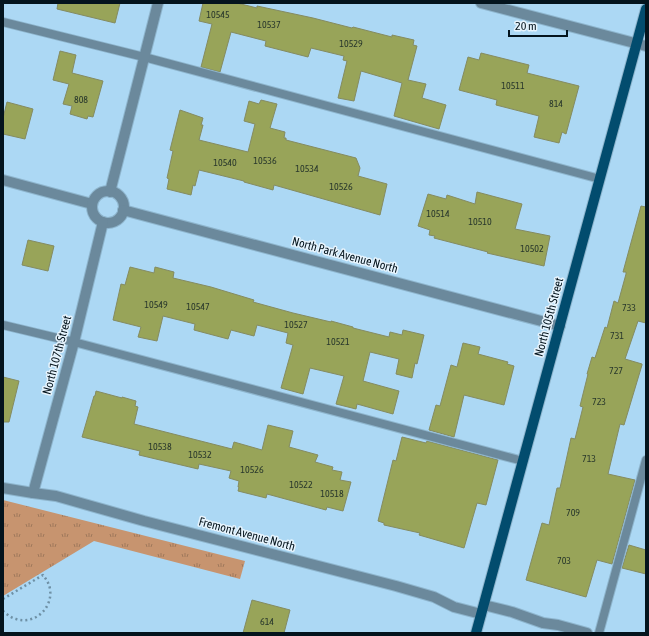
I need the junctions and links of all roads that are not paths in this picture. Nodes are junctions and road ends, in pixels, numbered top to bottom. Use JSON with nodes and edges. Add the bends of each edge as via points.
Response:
{"nodes":[{"id":1,"x":158,"y":3,"type":"edge"},
{"id":2,"x":480,"y":3,"type":"edge"},
{"id":3,"x":646,"y":9,"type":"edge"},
{"id":4,"x":3,"y":22,"type":"edge"},
{"id":5,"x":641,"y":45,"type":"edge"},
{"id":6,"x":144,"y":57,"type":"junction"},
{"id":7,"x":600,"y":179,"type":"junction"},
{"id":8,"x":3,"y":180,"type":"edge"},
{"id":9,"x":110,"y":192,"type":"junction"},
{"id":10,"x":92,"y":204,"type":"junction"},
{"id":11,"x":123,"y":210,"type":"junction"},
{"id":12,"x":103,"y":222,"type":"junction"},
{"id":13,"x":3,"y":325,"type":"edge"},
{"id":14,"x":560,"y":326,"type":"junction"},
{"id":15,"x":74,"y":342,"type":"junction"},
{"id":16,"x":646,"y":460,"type":"edge"},
{"id":17,"x":523,"y":461,"type":"junction"},
{"id":18,"x":3,"y":488,"type":"edge"},
{"id":19,"x":33,"y":493,"type":"junction"},
{"id":20,"x":483,"y":610,"type":"junction"},
{"id":21,"x":476,"y":633,"type":"edge"},
{"id":22,"x":586,"y":633,"type":"edge"},
{"id":23,"x":599,"y":633,"type":"edge"}],
"edges":[{"from":1,"to":6,"type":"street"},
{"from":2,"to":5,"type":"street"},
{"from":3,"to":5,"type":"main road","name":"North 105th Street"},
{"from":4,"to":6,"type":"lane"},
{"from":5,"to":7,"type":"main road","name":"North 105th Street"},
{"from":6,"to":7,"type":"lane"},
{"from":6,"to":9,"type":"street"},
{"from":7,"to":14,"type":"main road","name":"North 105th Street"},
{"from":8,"to":10,"type":"street"},
{"from":9,"to":10,"type":"street","via":[[98,195]]},
{"from":9,"to":11,"type":"street","via":[[114,192],[122,199]]},
{"from":10,"to":12,"type":"street","via":[[96,218]]},
{"from":11,"to":12,"type":"street","via":[[122,215],[114,222]]},
{"from":11,"to":14,"type":"street","name":"North Park Avenue North"},
{"from":12,"to":15,"type":"street","name":"North 107th Street"},
{"from":13,"to":15,"type":"lane"},
{"from":14,"to":17,"type":"main road","name":"North 105th Street"},
{"from":15,"to":17,"type":"lane"},
{"from":15,"to":19,"type":"street","name":"North 107th Street"},
{"from":16,"to":23,"type":"lane"},
{"from":17,"to":20,"type":"main road","name":"North 105th Street"},
{"from":18,"to":19,"type":"street","name":"Fremont Avenue North"},
{"from":19,"to":20,"type":"street","name":"Fremont Avenue North","via":[[56,496],[396,586],[434,597],[454,607]]},
{"from":20,"to":21,"type":"main road","name":"North 105th Street"},
{"from":20,"to":22,"type":"street","name":"Fremont Avenue North","via":[[512,612]]}]}
